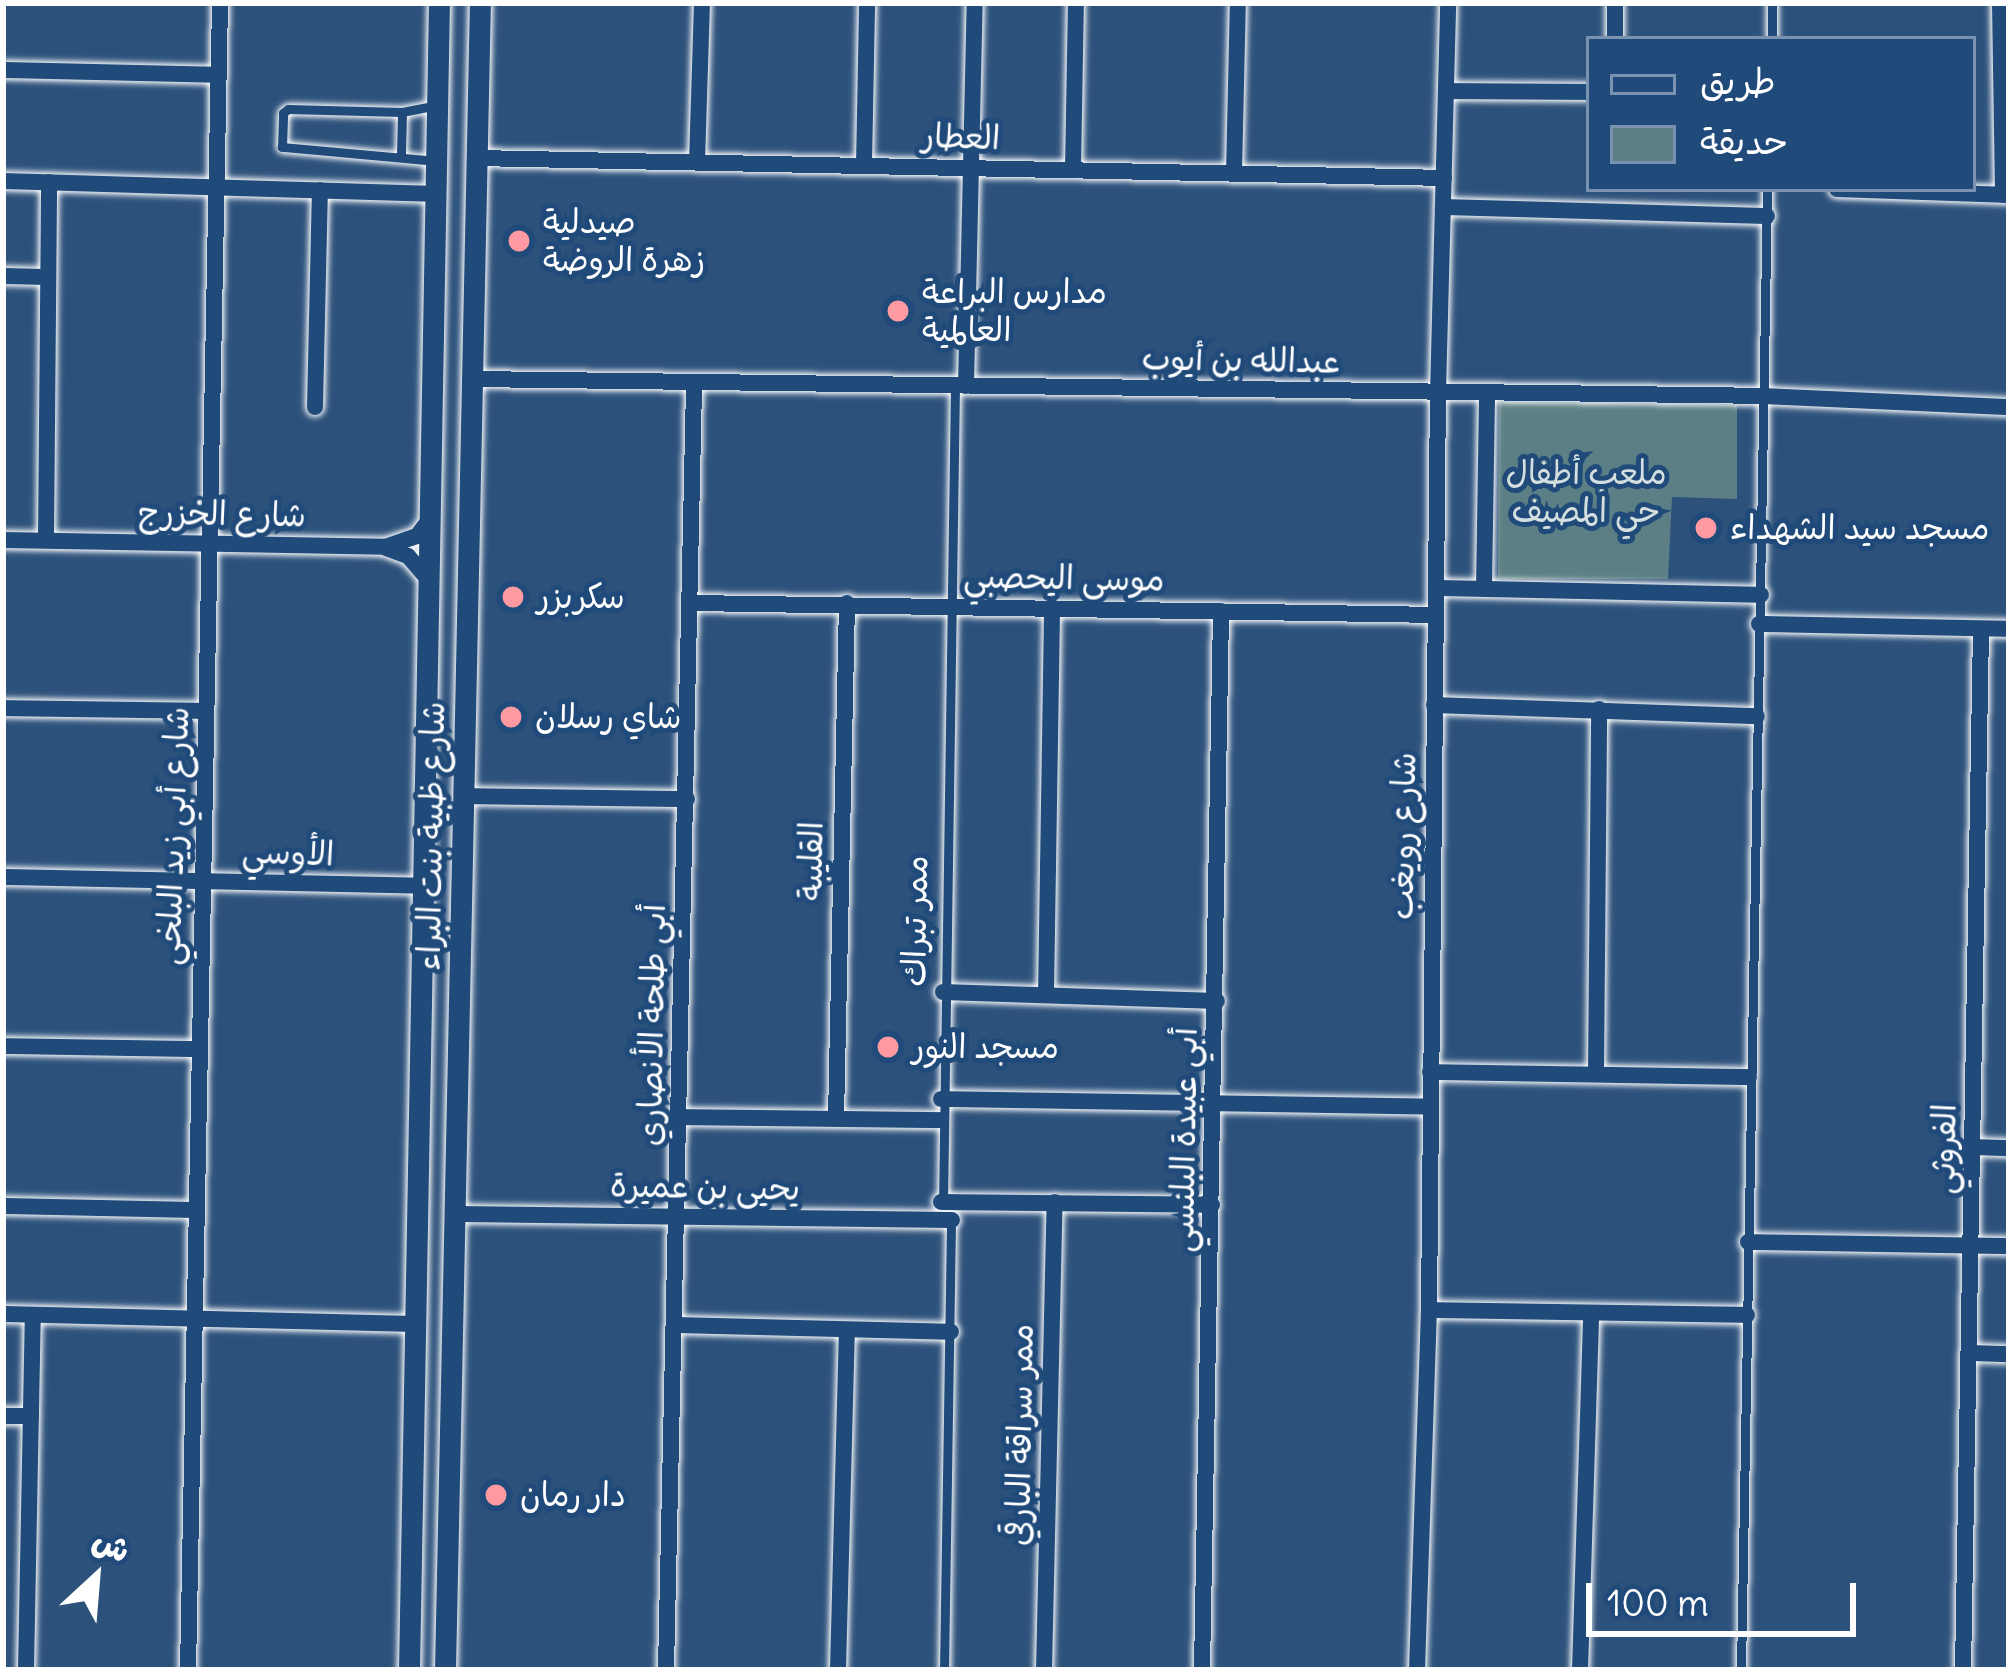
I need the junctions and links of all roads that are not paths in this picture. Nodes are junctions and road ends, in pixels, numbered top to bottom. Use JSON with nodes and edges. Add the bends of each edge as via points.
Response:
{"nodes":[{"id":1,"x":220,"y":3,"type":"edge"},
{"id":2,"x":440,"y":3,"type":"edge"},
{"id":3,"x":480,"y":3,"type":"edge"},
{"id":4,"x":702,"y":3,"type":"edge"},
{"id":5,"x":868,"y":3,"type":"edge"},
{"id":6,"x":975,"y":3,"type":"edge"},
{"id":7,"x":1076,"y":3,"type":"edge"},
{"id":8,"x":1238,"y":3,"type":"edge"},
{"id":9,"x":1448,"y":3,"type":"edge"},
{"id":10,"x":1615,"y":3,"type":"edge"},
{"id":11,"x":1772,"y":3,"type":"edge"},
{"id":12,"x":2000,"y":3,"type":"edge"},
{"id":13,"x":1615,"y":36,"type":"edge"},
{"id":14,"x":1772,"y":36,"type":"edge"},
{"id":15,"x":3,"y":70,"type":"edge"},
{"id":16,"x":218,"y":75,"type":"junction"},
{"id":17,"x":1446,"y":91,"type":"junction"},
{"id":18,"x":1586,"y":92,"type":"edge"},
{"id":19,"x":438,"y":104,"type":"junction"},
{"id":20,"x":402,"y":112,"type":"junction"},
{"id":21,"x":401,"y":154,"type":"junction"},
{"id":22,"x":476,"y":158,"type":"junction"},
{"id":23,"x":437,"y":160,"type":"junction"},
{"id":24,"x":697,"y":162,"type":"junction"},
{"id":25,"x":863,"y":165,"type":"junction"},
{"id":26,"x":971,"y":168,"type":"junction"},
{"id":27,"x":1072,"y":170,"type":"junction"},
{"id":28,"x":1234,"y":173,"type":"junction"},
{"id":29,"x":1444,"y":178,"type":"junction"},
{"id":30,"x":3,"y":181,"type":"edge"},
{"id":31,"x":49,"y":182,"type":"junction"},
{"id":32,"x":217,"y":187,"type":"junction"},
{"id":33,"x":320,"y":190,"type":"junction"},
{"id":34,"x":1767,"y":192,"type":"edge"},
{"id":35,"x":1922,"y":192,"type":"edge"},
{"id":36,"x":438,"y":194,"type":"junction"},
{"id":37,"x":2006,"y":195,"type":"edge"},
{"id":38,"x":1442,"y":207,"type":"junction"},
{"id":39,"x":1767,"y":216,"type":"junction"},
{"id":40,"x":3,"y":276,"type":"edge"},
{"id":41,"x":48,"y":277,"type":"junction"},
{"id":42,"x":472,"y":379,"type":"junction"},
{"id":43,"x":694,"y":382,"type":"junction"},
{"id":44,"x":960,"y":386,"type":"junction"},
{"id":45,"x":1438,"y":393,"type":"junction"},
{"id":46,"x":1487,"y":394,"type":"junction"},
{"id":47,"x":1766,"y":396,"type":"junction"},
{"id":48,"x":315,"y":407,"type":"dead end"},
{"id":49,"x":2009,"y":407,"type":"edge"},
{"id":50,"x":429,"y":520,"type":"junction"},
{"id":51,"x":3,"y":539,"type":"edge"},
{"id":52,"x":46,"y":541,"type":"junction"},
{"id":53,"x":212,"y":544,"type":"junction"},
{"id":54,"x":385,"y":548,"type":"junction"},
{"id":55,"x":428,"y":579,"type":"junction"},
{"id":56,"x":1436,"y":588,"type":"junction"},
{"id":57,"x":1484,"y":589,"type":"junction"},
{"id":58,"x":1761,"y":595,"type":"junction"},
{"id":59,"x":692,"y":603,"type":"junction"},
{"id":60,"x":847,"y":603,"type":"junction"},
{"id":61,"x":952,"y":606,"type":"junction"},
{"id":62,"x":1052,"y":607,"type":"junction"},
{"id":63,"x":1221,"y":610,"type":"junction"},
{"id":64,"x":1436,"y":615,"type":"junction"},
{"id":65,"x":1760,"y":624,"type":"junction"},
{"id":66,"x":1981,"y":629,"type":"junction"},
{"id":67,"x":2009,"y":629,"type":"edge"},
{"id":68,"x":1434,"y":705,"type":"junction"},
{"id":69,"x":3,"y":708,"type":"edge"},
{"id":70,"x":1600,"y":709,"type":"junction"},
{"id":71,"x":206,"y":711,"type":"junction"},
{"id":72,"x":1757,"y":716,"type":"junction"},
{"id":73,"x":465,"y":796,"type":"junction"},
{"id":74,"x":687,"y":799,"type":"junction"},
{"id":75,"x":3,"y":878,"type":"edge"},
{"id":76,"x":201,"y":880,"type":"junction"},
{"id":77,"x":427,"y":886,"type":"junction"},
{"id":78,"x":943,"y":992,"type":"junction"},
{"id":79,"x":1046,"y":995,"type":"junction"},
{"id":80,"x":1216,"y":1001,"type":"junction"},
{"id":81,"x":3,"y":1046,"type":"edge"},
{"id":82,"x":197,"y":1049,"type":"junction"},
{"id":83,"x":1430,"y":1072,"type":"junction"},
{"id":84,"x":1596,"y":1072,"type":"junction"},
{"id":85,"x":1749,"y":1078,"type":"junction"},
{"id":86,"x":941,"y":1099,"type":"junction"},
{"id":87,"x":1216,"y":1104,"type":"junction"},
{"id":88,"x":1431,"y":1106,"type":"junction"},
{"id":89,"x":680,"y":1117,"type":"junction"},
{"id":90,"x":836,"y":1119,"type":"junction"},
{"id":91,"x":940,"y":1120,"type":"junction"},
{"id":92,"x":1974,"y":1147,"type":"junction"},
{"id":93,"x":2009,"y":1148,"type":"edge"},
{"id":94,"x":941,"y":1202,"type":"junction"},
{"id":95,"x":1055,"y":1202,"type":"junction"},
{"id":96,"x":1212,"y":1205,"type":"junction"},
{"id":97,"x":3,"y":1206,"type":"edge"},
{"id":98,"x":197,"y":1210,"type":"junction"},
{"id":99,"x":458,"y":1214,"type":"junction"},
{"id":100,"x":677,"y":1218,"type":"junction"},
{"id":101,"x":952,"y":1220,"type":"junction"},
{"id":102,"x":1748,"y":1242,"type":"junction"},
{"id":103,"x":1972,"y":1246,"type":"junction"},
{"id":104,"x":2009,"y":1246,"type":"edge"},
{"id":105,"x":1429,"y":1310,"type":"junction"},
{"id":106,"x":1591,"y":1313,"type":"junction"},
{"id":107,"x":3,"y":1314,"type":"edge"},
{"id":108,"x":32,"y":1315,"type":"junction"},
{"id":109,"x":1747,"y":1315,"type":"junction"},
{"id":110,"x":194,"y":1319,"type":"junction"},
{"id":111,"x":417,"y":1324,"type":"junction"},
{"id":112,"x":674,"y":1325,"type":"junction"},
{"id":113,"x":847,"y":1330,"type":"junction"},
{"id":114,"x":951,"y":1332,"type":"junction"},
{"id":115,"x":1972,"y":1353,"type":"junction"},
{"id":116,"x":2009,"y":1354,"type":"edge"},
{"id":117,"x":3,"y":1416,"type":"edge"},
{"id":118,"x":31,"y":1416,"type":"junction"},
{"id":119,"x":26,"y":1670,"type":"edge"},
{"id":120,"x":188,"y":1670,"type":"edge"},
{"id":121,"x":410,"y":1670,"type":"edge"},
{"id":122,"x":445,"y":1670,"type":"edge"},
{"id":123,"x":666,"y":1670,"type":"edge"},
{"id":124,"x":838,"y":1670,"type":"edge"},
{"id":125,"x":944,"y":1670,"type":"edge"},
{"id":126,"x":1044,"y":1670,"type":"edge"},
{"id":127,"x":1202,"y":1670,"type":"edge"},
{"id":128,"x":1417,"y":1670,"type":"edge"},
{"id":129,"x":1580,"y":1670,"type":"edge"},
{"id":130,"x":1741,"y":1670,"type":"edge"},
{"id":131,"x":1963,"y":1670,"type":"edge"}],
"edges":[{"from":1,"to":16,"type":"street","name":"شارع أبي زيد البلخي"},
{"from":2,"to":19,"type":"street","name":"شارع ظبية بنت البراء"},
{"from":3,"to":22,"type":"street","name":"شارع ظبية بنت البراء"},
{"from":4,"to":24,"type":"street"},
{"from":5,"to":25,"type":"street"},
{"from":6,"to":26,"type":"street","name":"ممر تبراك"},
{"from":7,"to":27,"type":"street"},
{"from":8,"to":28,"type":"street"},
{"from":9,"to":17,"type":"street","name":"شارع رويغب"},
{"from":10,"to":13,"type":"street"},
{"from":11,"to":14,"type":"lane"},
{"from":12,"to":37,"type":"street"},
{"from":15,"to":16,"type":"street"},
{"from":16,"to":32,"type":"street","name":"شارع أبي زيد البلخي"},
{"from":17,"to":18,"type":"street"},
{"from":17,"to":29,"type":"street","name":"شارع رويغب"},
{"from":19,"to":20,"type":"lane"},
{"from":19,"to":23,"type":"street","name":"شارع ظبية بنت البراء"},
{"from":20,"to":21,"type":"lane"},
{"from":20,"to":21,"type":"lane","via":[[283,113],[287,150]]},
{"from":21,"to":23,"type":"lane"},
{"from":22,"to":24,"type":"street","name":"العطار"},
{"from":22,"to":42,"type":"street","name":"شارع ظبية بنت البراء"},
{"from":23,"to":36,"type":"street","name":"شارع ظبية بنت البراء"},
{"from":24,"to":25,"type":"street","name":"العطار"},
{"from":25,"to":26,"type":"street","name":"العطار"},
{"from":26,"to":27,"type":"street","name":"العطار"},
{"from":26,"to":44,"type":"street","name":"ممر تبراك"},
{"from":27,"to":28,"type":"street","name":"العطار"},
{"from":28,"to":29,"type":"street","name":"العطار"},
{"from":29,"to":38,"type":"street","name":"شارع رويغب"},
{"from":30,"to":31,"type":"street"},
{"from":31,"to":32,"type":"street"},
{"from":31,"to":41,"type":"street"},
{"from":32,"to":33,"type":"street"},
{"from":32,"to":53,"type":"street","name":"شارع أبي زيد البلخي"},
{"from":33,"to":36,"type":"street"},
{"from":33,"to":48,"type":"street"},
{"from":34,"to":39,"type":"lane"},
{"from":35,"to":37,"type":"street"},
{"from":36,"to":50,"type":"street","name":"شارع ظبية بنت البراء"},
{"from":38,"to":39,"type":"street"},
{"from":38,"to":45,"type":"street","name":"شارع رويغب"},
{"from":39,"to":47,"type":"lane"},
{"from":40,"to":41,"type":"street"},
{"from":41,"to":52,"type":"street"},
{"from":42,"to":43,"type":"street","name":"عبدالله بن أيوب"},
{"from":42,"to":73,"type":"street","name":"شارع ظبية بنت البراء"},
{"from":43,"to":44,"type":"street","name":"عبدالله بن أيوب"},
{"from":43,"to":59,"type":"street","name":"أبي طلحة الأنصاري"},
{"from":44,"to":45,"type":"street","name":"عبدالله بن أيوب"},
{"from":44,"to":61,"type":"lane","name":"ممر تبراك"},
{"from":45,"to":46,"type":"street","name":"عبدالله بن أيوب"},
{"from":45,"to":56,"type":"street","name":"شارع رويغب"},
{"from":46,"to":47,"type":"street","name":"عبدالله بن أيوب"},
{"from":46,"to":57,"type":"street"},
{"from":47,"to":49,"type":"street","name":"عبدالله بن أيوب"},
{"from":47,"to":58,"type":"lane"},
{"from":50,"to":54,"type":"street","via":[[417,536]]},
{"from":50,"to":55,"type":"street","name":"شارع ظبية بنت البراء"},
{"from":51,"to":52,"type":"street","name":"شارع الخزرج"},
{"from":52,"to":53,"type":"street","name":"شارع الخزرج"},
{"from":53,"to":54,"type":"street","name":"شارع الخزرج"},
{"from":53,"to":71,"type":"street","name":"شارع أبي زيد البلخي"},
{"from":54,"to":55,"type":"street","via":[[408,556]]},
{"from":55,"to":77,"type":"street","name":"شارع ظبية بنت البراء"},
{"from":56,"to":57,"type":"street"},
{"from":56,"to":64,"type":"street","name":"شارع رويغب"},
{"from":57,"to":58,"type":"street"},
{"from":58,"to":65,"type":"lane"},
{"from":59,"to":60,"type":"street","name":"موسى اليحصبي"},
{"from":59,"to":74,"type":"street","name":"أبي طلحة الأنصاري"},
{"from":60,"to":61,"type":"street","name":"موسى اليحصبي"},
{"from":60,"to":90,"type":"street","name":"القليبة"},
{"from":61,"to":62,"type":"street","name":"موسى اليحصبي"},
{"from":61,"to":78,"type":"lane","name":"ممر تبراك"},
{"from":62,"to":63,"type":"street","name":"موسى اليحصبي"},
{"from":62,"to":79,"type":"street"},
{"from":63,"to":64,"type":"street","name":"موسى اليحصبي"},
{"from":63,"to":80,"type":"street","name":"أبي عبيدة البلنسي"},
{"from":64,"to":68,"type":"street","name":"شارع رويغب"},
{"from":65,"to":66,"type":"street"},
{"from":65,"to":72,"type":"lane"},
{"from":66,"to":67,"type":"street"},
{"from":66,"to":92,"type":"street","name":"الفروثي"},
{"from":68,"to":70,"type":"street"},
{"from":68,"to":83,"type":"street","name":"شارع رويغب"},
{"from":69,"to":71,"type":"street"},
{"from":70,"to":72,"type":"street"},
{"from":70,"to":84,"type":"street"},
{"from":71,"to":76,"type":"street","name":"شارع أبي زيد البلخي"},
{"from":72,"to":85,"type":"lane"},
{"from":73,"to":74,"type":"street"},
{"from":73,"to":99,"type":"street","name":"شارع ظبية بنت البراء"},
{"from":74,"to":89,"type":"street","name":"أبي طلحة الأنصاري"},
{"from":75,"to":76,"type":"street","name":"الأوسي"},
{"from":76,"to":77,"type":"street","name":"الأوسي"},
{"from":76,"to":82,"type":"street","name":"شارع أبي زيد البلخي"},
{"from":77,"to":111,"type":"street","name":"شارع ظبية بنت البراء"},
{"from":78,"to":79,"type":"street"},
{"from":78,"to":86,"type":"lane","name":"ممر تبراك"},
{"from":79,"to":80,"type":"street"},
{"from":80,"to":87,"type":"street","name":"أبي عبيدة البلنسي"},
{"from":81,"to":82,"type":"street"},
{"from":82,"to":98,"type":"street","name":"شارع أبي زيد البلخي"},
{"from":83,"to":84,"type":"street"},
{"from":83,"to":88,"type":"street","name":"شارع رويغب"},
{"from":84,"to":85,"type":"street"},
{"from":85,"to":102,"type":"lane"},
{"from":86,"to":87,"type":"street"},
{"from":86,"to":91,"type":"lane","name":"ممر تبراك"},
{"from":87,"to":88,"type":"street"},
{"from":87,"to":96,"type":"street","name":"أبي عبيدة البلنسي"},
{"from":88,"to":105,"type":"street","name":"شارع رويغب"},
{"from":89,"to":90,"type":"street"},
{"from":89,"to":100,"type":"street","name":"أبي طلحة الأنصاري"},
{"from":90,"to":91,"type":"street"},
{"from":91,"to":94,"type":"lane","name":"ممر تبراك"},
{"from":92,"to":93,"type":"street"},
{"from":92,"to":103,"type":"street","name":"الفروثي"},
{"from":94,"to":95,"type":"street"},
{"from":94,"to":101,"type":"lane"},
{"from":95,"to":96,"type":"street"},
{"from":95,"to":126,"type":"street","name":"ممر سراقة البارقي"},
{"from":96,"to":127,"type":"street","name":"أبي عبيدة البلنسي"},
{"from":97,"to":98,"type":"street"},
{"from":98,"to":110,"type":"street","name":"شارع أبي زيد البلخي"},
{"from":99,"to":100,"type":"street","name":"يحيى بن عميرة"},
{"from":99,"to":122,"type":"street","name":"شارع ظبية بنت البراء"},
{"from":100,"to":101,"type":"street","name":"يحيى بن عميرة"},
{"from":100,"to":112,"type":"street","name":"أبي طلحة الأنصاري"},
{"from":101,"to":114,"type":"lane"},
{"from":102,"to":103,"type":"street"},
{"from":102,"to":109,"type":"lane"},
{"from":103,"to":104,"type":"street"},
{"from":103,"to":115,"type":"street","name":"الفروثي"},
{"from":105,"to":106,"type":"street"},
{"from":105,"to":128,"type":"street","name":"شارع رويغب"},
{"from":106,"to":109,"type":"street"},
{"from":106,"to":129,"type":"street"},
{"from":107,"to":108,"type":"street"},
{"from":108,"to":110,"type":"street"},
{"from":108,"to":118,"type":"street"},
{"from":109,"to":130,"type":"lane"},
{"from":110,"to":111,"type":"street"},
{"from":110,"to":120,"type":"street","name":"شارع أبي زيد البلخي"},
{"from":111,"to":121,"type":"street","name":"شارع ظبية بنت البراء"},
{"from":112,"to":113,"type":"street"},
{"from":112,"to":123,"type":"street","name":"أبي طلحة الأنصاري"},
{"from":113,"to":114,"type":"street"},
{"from":113,"to":124,"type":"street"},
{"from":114,"to":125,"type":"lane"},
{"from":115,"to":116,"type":"street"},
{"from":115,"to":131,"type":"street","name":"الفروثي"},
{"from":117,"to":118,"type":"street"},
{"from":118,"to":119,"type":"street"}]}
